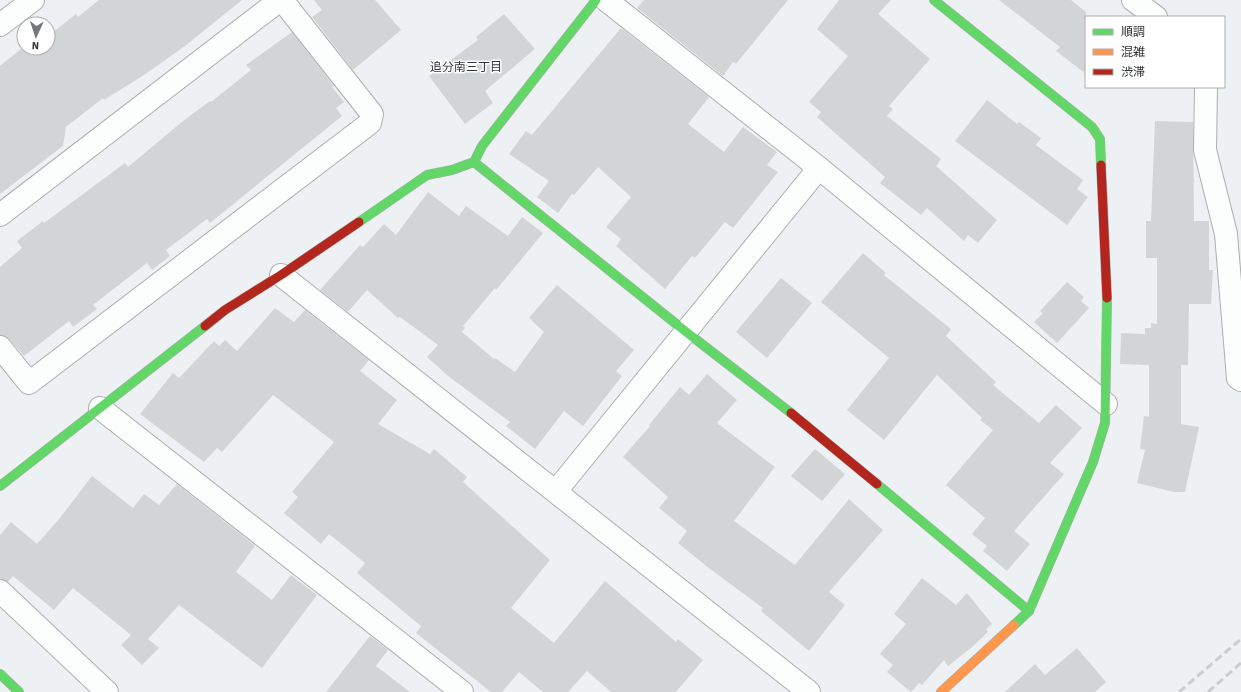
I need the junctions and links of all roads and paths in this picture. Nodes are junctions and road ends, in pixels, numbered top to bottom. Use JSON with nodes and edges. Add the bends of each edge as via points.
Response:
{"nodes":[{"id":1,"x":33,"y":0,"type":"edge"},
{"id":2,"x":281,"y":0,"type":"edge"},
{"id":3,"x":596,"y":0,"type":"edge"},
{"id":4,"x":606,"y":0,"type":"edge"},
{"id":5,"x":934,"y":0,"type":"edge"},
{"id":6,"x":1133,"y":0,"type":"edge"},
{"id":7,"x":1155,"y":16,"type":"edge"},
{"id":8,"x":0,"y":25,"type":"edge"},
{"id":9,"x":1206,"y":88,"type":"edge"},
{"id":10,"x":474,"y":162,"type":"junction"},
{"id":11,"x":819,"y":168,"type":"junction"},
{"id":12,"x":0,"y":215,"type":"edge"},
{"id":13,"x":1234,"y":239,"type":"edge"},
{"id":14,"x":281,"y":275,"type":"junction"},
{"id":15,"x":685,"y":331,"type":"junction"},
{"id":16,"x":0,"y":347,"type":"edge"},
{"id":17,"x":1241,"y":380,"type":"edge"},
{"id":18,"x":1106,"y":404,"type":"junction"},
{"id":19,"x":100,"y":408,"type":"junction"},
{"id":20,"x":0,"y":486,"type":"edge"},
{"id":21,"x":556,"y":491,"type":"junction"},
{"id":22,"x":2,"y":598,"type":"edge"},
{"id":23,"x":1029,"y":611,"type":"junction"},
{"id":24,"x":0,"y":674,"type":"edge"},
{"id":25,"x":19,"y":692,"type":"edge"},
{"id":26,"x":107,"y":692,"type":"edge"},
{"id":27,"x":462,"y":692,"type":"edge"},
{"id":28,"x":809,"y":692,"type":"edge"},
{"id":29,"x":941,"y":692,"type":"edge"}],
"edges":[{"from":1,"to":8,"type":"street"},
{"from":2,"to":12,"type":"street"},
{"from":2,"to":16,"type":"street","via":[[372,114],[370,123],[29,383]]},
{"from":3,"to":10,"type":"street","via":[[482,146]]},
{"from":4,"to":11,"type":"street"},
{"from":5,"to":18,"type":"street","via":[[1092,127],[1100,139],[1107,277]]},
{"from":6,"to":7,"type":"street"},
{"from":9,"to":13,"type":"street","via":[[1205,150]]},
{"from":10,"to":14,"type":"street","via":[[427,175]]},
{"from":10,"to":15,"type":"street"},
{"from":11,"to":15,"type":"street"},
{"from":11,"to":18,"type":"street"},
{"from":13,"to":17,"type":"street","via":[[1237,370],[1238,378]]},
{"from":14,"to":19,"type":"street","via":[[225,310]]},
{"from":14,"to":21,"type":"street"},
{"from":15,"to":21,"type":"street"},
{"from":15,"to":23,"type":"street","via":[[823,438]]},
{"from":18,"to":23,"type":"street","via":[[1105,423],[1093,462]]},
{"from":19,"to":20,"type":"street"},
{"from":19,"to":27,"type":"street"},
{"from":21,"to":28,"type":"street"},
{"from":22,"to":26,"type":"street"},
{"from":23,"to":29,"type":"street"},
{"from":24,"to":25,"type":"street"}]}
